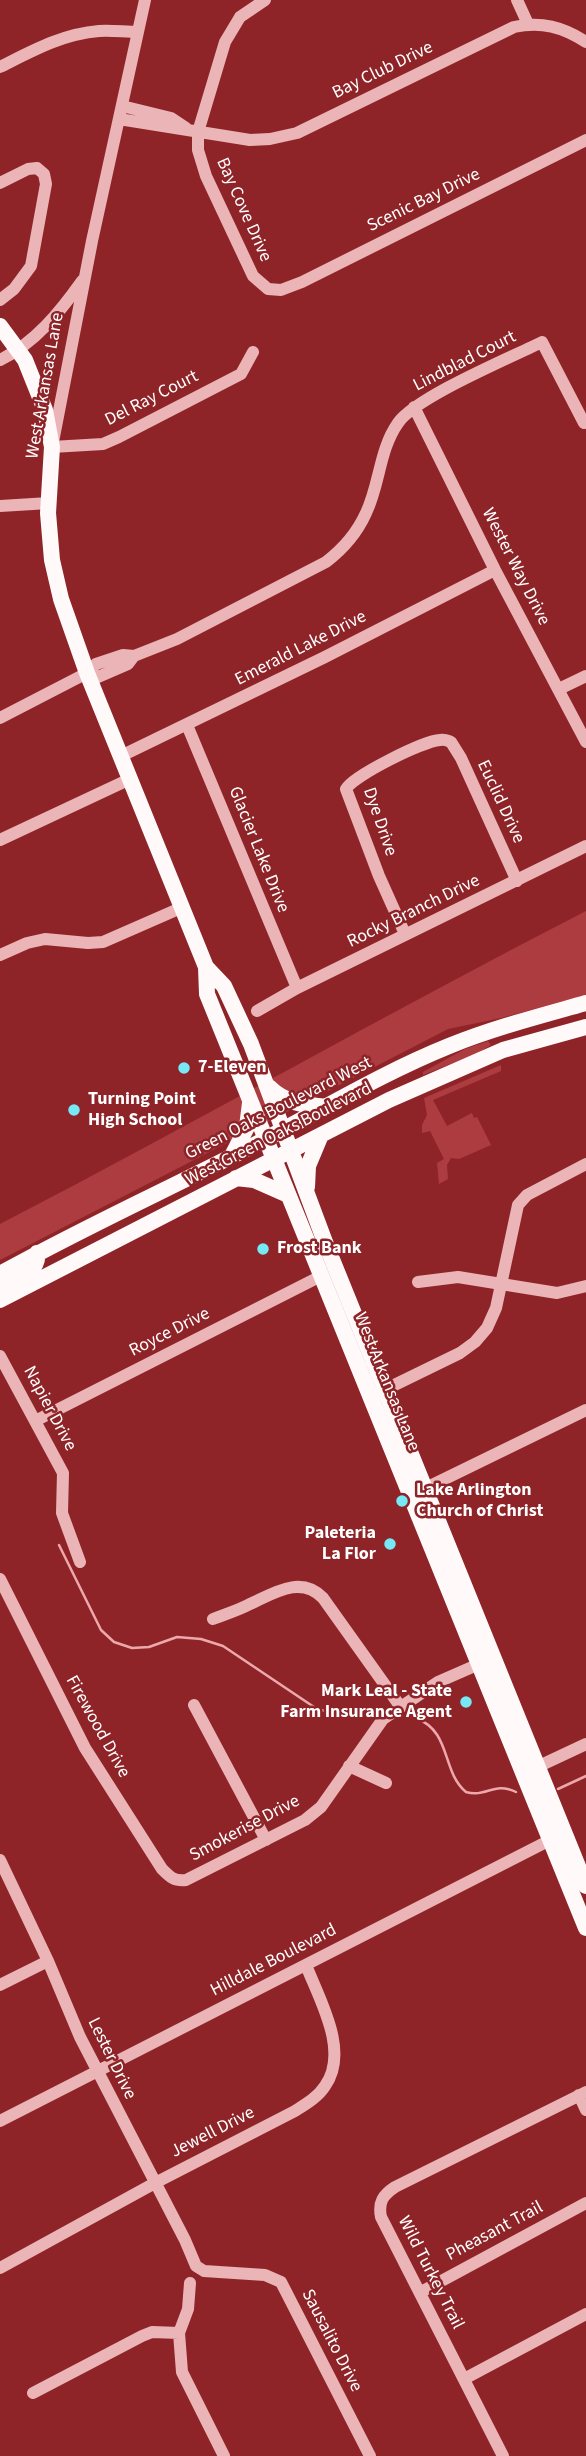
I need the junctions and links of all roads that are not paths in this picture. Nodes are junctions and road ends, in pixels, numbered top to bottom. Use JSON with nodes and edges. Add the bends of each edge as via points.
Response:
{"nodes":[{"id":1,"x":145,"y":0,"type":"edge"},
{"id":2,"x":265,"y":0,"type":"edge"},
{"id":3,"x":517,"y":0,"type":"edge"},
{"id":4,"x":528,"y":24,"type":"junction"},
{"id":5,"x":138,"y":32,"type":"junction"},
{"id":6,"x":586,"y":42,"type":"edge"},
{"id":7,"x":0,"y":67,"type":"edge"},
{"id":8,"x":122,"y":106,"type":"junction"},
{"id":9,"x":119,"y":120,"type":"junction"},
{"id":10,"x":194,"y":131,"type":"junction"},
{"id":11,"x":586,"y":140,"type":"edge"},
{"id":12,"x":0,"y":183,"type":"edge"},
{"id":13,"x":86,"y":275,"type":"junction"},
{"id":14,"x":276,"y":290,"type":"joint"},
{"id":15,"x":0,"y":300,"type":"edge"},
{"id":16,"x":0,"y":326,"type":"edge"},
{"id":17,"x":18,"y":349,"type":"junction"},
{"id":18,"x":253,"y":352,"type":"dead end"},
{"id":19,"x":0,"y":360,"type":"edge"},
{"id":20,"x":414,"y":407,"type":"junction"},
{"id":21,"x":584,"y":423,"type":"dead end"},
{"id":22,"x":52,"y":447,"type":"junction"},
{"id":23,"x":49,"y":503,"type":"junction"},
{"id":24,"x":0,"y":506,"type":"edge"},
{"id":25,"x":495,"y":570,"type":"junction"},
{"id":26,"x":87,"y":673,"type":"junction"},
{"id":27,"x":586,"y":676,"type":"edge"},
{"id":28,"x":559,"y":689,"type":"junction"},
{"id":29,"x":0,"y":718,"type":"edge"},
{"id":30,"x":187,"y":725,"type":"junction"},
{"id":31,"x":448,"y":741,"type":"joint"},
{"id":32,"x":586,"y":742,"type":"edge"},
{"id":33,"x":121,"y":756,"type":"junction"},
{"id":34,"x":130,"y":779,"type":"junction"},
{"id":35,"x":0,"y":840,"type":"edge"},
{"id":36,"x":586,"y":846,"type":"edge"},
{"id":37,"x":517,"y":881,"type":"junction"},
{"id":38,"x":183,"y":907,"type":"junction"},
{"id":39,"x":405,"y":934,"type":"junction"},
{"id":40,"x":0,"y":955,"type":"edge"},
{"id":41,"x":206,"y":967,"type":"junction"},
{"id":42,"x":297,"y":988,"type":"junction"},
{"id":43,"x":586,"y":1003,"type":"edge"},
{"id":44,"x":257,"y":1011,"type":"dead end"},
{"id":45,"x":586,"y":1027,"type":"edge"},
{"id":46,"x":499,"y":1028,"type":"junction"},
{"id":47,"x":503,"y":1050,"type":"junction"},
{"id":48,"x":267,"y":1084,"type":"junction"},
{"id":49,"x":249,"y":1094,"type":"junction"},
{"id":50,"x":328,"y":1107,"type":"junction"},
{"id":51,"x":283,"y":1130,"type":"junction"},
{"id":52,"x":321,"y":1135,"type":"junction"},
{"id":53,"x":267,"y":1138,"type":"junction"},
{"id":54,"x":290,"y":1150,"type":"junction"},
{"id":55,"x":232,"y":1156,"type":"junction"},
{"id":56,"x":274,"y":1159,"type":"junction"},
{"id":57,"x":586,"y":1164,"type":"edge"},
{"id":58,"x":236,"y":1178,"type":"junction"},
{"id":59,"x":306,"y":1189,"type":"junction"},
{"id":60,"x":288,"y":1195,"type":"junction"},
{"id":61,"x":37,"y":1253,"type":"junction"},
{"id":62,"x":0,"y":1274,"type":"edge"},
{"id":63,"x":321,"y":1276,"type":"junction"},
{"id":64,"x":418,"y":1282,"type":"dead end"},
{"id":65,"x":501,"y":1282,"type":"junction"},
{"id":66,"x":586,"y":1286,"type":"edge"},
{"id":67,"x":0,"y":1289,"type":"edge"},
{"id":68,"x":0,"y":1300,"type":"edge"},
{"id":69,"x":353,"y":1332,"type":"junction"},
{"id":70,"x":0,"y":1356,"type":"edge"},
{"id":71,"x":378,"y":1393,"type":"junction"},
{"id":72,"x":586,"y":1410,"type":"edge"},
{"id":73,"x":36,"y":1421,"type":"junction"},
{"id":74,"x":426,"y":1488,"type":"junction"},
{"id":75,"x":413,"y":1500,"type":"junction"},
{"id":76,"x":80,"y":1562,"type":"dead end"},
{"id":77,"x":0,"y":1580,"type":"edge"},
{"id":78,"x":213,"y":1619,"type":"dead end"},
{"id":79,"x":486,"y":1661,"type":"junction"},
{"id":80,"x":194,"y":1705,"type":"dead end"},
{"id":81,"x":400,"y":1706,"type":"junction"},
{"id":82,"x":586,"y":1744,"type":"edge"},
{"id":83,"x":349,"y":1766,"type":"junction"},
{"id":84,"x":537,"y":1767,"type":"junction"},
{"id":85,"x":386,"y":1783,"type":"dead end"},
{"id":86,"x":558,"y":1836,"type":"junction"},
{"id":87,"x":265,"y":1840,"type":"junction"},
{"id":88,"x":1,"y":1862,"type":"edge"},
{"id":89,"x":178,"y":1880,"type":"joint"},
{"id":90,"x":586,"y":1886,"type":"edge"},
{"id":91,"x":586,"y":1928,"type":"edge"},
{"id":92,"x":48,"y":1961,"type":"junction"},
{"id":93,"x":306,"y":1965,"type":"junction"},
{"id":94,"x":0,"y":1985,"type":"edge"},
{"id":95,"x":97,"y":2071,"type":"junction"},
{"id":96,"x":583,"y":2093,"type":"edge"},
{"id":97,"x":586,"y":2110,"type":"edge"},
{"id":98,"x":0,"y":2121,"type":"edge"},
{"id":99,"x":155,"y":2183,"type":"junction"},
{"id":100,"x":586,"y":2203,"type":"edge"},
{"id":101,"x":196,"y":2266,"type":"joint"},
{"id":102,"x":0,"y":2268,"type":"edge"},
{"id":103,"x":190,"y":2283,"type":"dead end"},
{"id":104,"x":421,"y":2291,"type":"junction"},
{"id":105,"x":586,"y":2314,"type":"edge"},
{"id":106,"x":179,"y":2333,"type":"junction"},
{"id":107,"x":464,"y":2379,"type":"junction"},
{"id":108,"x":33,"y":2393,"type":"dead end"},
{"id":109,"x":224,"y":2456,"type":"edge"},
{"id":110,"x":370,"y":2456,"type":"edge"},
{"id":111,"x":503,"y":2456,"type":"edge"}],
"edges":[{"from":1,"to":5,"type":"street","name":"West Arkansas Lane"},
{"from":2,"to":10,"type":"street","via":[[240,17],[225,42]]},
{"from":3,"to":4,"type":"street"},
{"from":4,"to":6,"type":"street","name":"Bay Club Drive","via":[[555,26]]},
{"from":4,"to":10,"type":"street","name":"Bay Club Drive","via":[[297,133],[250,140]]},
{"from":5,"to":7,"type":"street","via":[[69,36]]},
{"from":5,"to":8,"type":"street","name":"West Arkansas Lane"},
{"from":8,"to":9,"type":"street","name":"West Arkansas Lane"},
{"from":8,"to":10,"type":"street","name":"Bay Club Drive","via":[[171,118]]},
{"from":9,"to":10,"type":"street","name":"Bay Club Drive"},
{"from":9,"to":13,"type":"street","name":"West Arkansas Lane"},
{"from":10,"to":14,"type":"street","name":"Bay Cove Drive","via":[[204,169],[247,263],[263,287]]},
{"from":11,"to":14,"type":"street","name":"Scenic Bay Drive","via":[[302,282]]},
{"from":12,"to":15,"type":"street","via":[[37,169],[46,184],[31,267]]},
{"from":13,"to":17,"type":"street","via":[[54,319]]},
{"from":13,"to":22,"type":"street","name":"West Arkansas Lane"},
{"from":16,"to":17,"type":"main road"},
{"from":17,"to":19,"type":"street"},
{"from":17,"to":22,"type":"main road","via":[[45,410]]},
{"from":18,"to":22,"type":"street","name":"Del Ray Court","via":[[241,374],[119,437],[103,444]]},
{"from":20,"to":21,"type":"street","name":"Lindblad Court","via":[[542,342]]},
{"from":20,"to":25,"type":"street","name":"Wester Way Drive"},
{"from":20,"to":26,"type":"street","name":"Lindblad Court","via":[[388,439],[367,512],[341,551],[237,609],[134,656],[128,664],[99,677]]},
{"from":22,"to":23,"type":"main road","name":"West Arkansas Lane"},
{"from":23,"to":24,"type":"street"},
{"from":23,"to":26,"type":"main road","name":"West Arkansas Lane","via":[[52,560]]},
{"from":25,"to":28,"type":"street","name":"Wester Way Drive"},
{"from":25,"to":30,"type":"street","name":"Emerald Lake Drive"},
{"from":26,"to":29,"type":"street","name":"Lindblad Court"},
{"from":26,"to":33,"type":"main road","name":"West Arkansas Lane"},
{"from":27,"to":28,"type":"street"},
{"from":28,"to":32,"type":"street","name":"Wester Way Drive"},
{"from":30,"to":33,"type":"street","name":"Emerald Lake Drive"},
{"from":30,"to":42,"type":"street","name":"Glacier Lake Drive"},
{"from":31,"to":37,"type":"street","name":"Euclid Drive","via":[[461,758]]},
{"from":31,"to":39,"type":"street","name":"Dye Drive","via":[[435,741],[399,755],[346,789]]},
{"from":33,"to":34,"type":"main road","name":"West Arkansas Lane"},
{"from":34,"to":35,"type":"street"},
{"from":34,"to":38,"type":"main road","name":"West Arkansas Lane"},
{"from":36,"to":37,"type":"street","name":"Rocky Branch Drive"},
{"from":37,"to":39,"type":"street","name":"Rocky Branch Drive"},
{"from":38,"to":40,"type":"street","via":[[103,942],[46,939]]},
{"from":38,"to":41,"type":"main road","name":"West Arkansas Lane"},
{"from":39,"to":42,"type":"street","name":"Rocky Branch Drive"},
{"from":41,"to":48,"type":"main road","name":"West Arkansas Lane","via":[[225,986]]},
{"from":41,"to":49,"type":"main road","name":"West Arkansas Lane","via":[[207,994]]},
{"from":42,"to":44,"type":"street","name":"Rocky Branch Drive"},
{"from":43,"to":46,"type":"main road","name":"Green Oaks Boulevard West"},
{"from":45,"to":47,"type":"main road","name":"West Green Oaks Boulevard"},
{"from":46,"to":47,"type":"main road"},
{"from":46,"to":50,"type":"main road","name":"Green Oaks Boulevard West","via":[[411,1063]]},
{"from":47,"to":52,"type":"main road","name":"West Green Oaks Boulevard"},
{"from":48,"to":50,"type":"main road","via":[[299,1105]]},
{"from":48,"to":51,"type":"main road","name":"West Arkansas Lane"},
{"from":49,"to":53,"type":"main road","name":"West Arkansas Lane"},
{"from":49,"to":55,"type":"main road","via":[[247,1127]]},
{"from":50,"to":51,"type":"main road","name":"Green Oaks Boulevard West"},
{"from":51,"to":53,"type":"main road","name":"Green Oaks Boulevard West"},
{"from":51,"to":54,"type":"main road","name":"West Arkansas Lane"},
{"from":52,"to":54,"type":"main road","name":"West Green Oaks Boulevard"},
{"from":52,"to":59,"type":"main road"},
{"from":53,"to":55,"type":"main road","name":"Green Oaks Boulevard West"},
{"from":53,"to":56,"type":"main road","name":"West Arkansas Lane"},
{"from":54,"to":56,"type":"main road","name":"West Green Oaks Boulevard"},
{"from":54,"to":59,"type":"main road","name":"West Arkansas Lane"},
{"from":55,"to":61,"type":"main road","name":"Green Oaks Boulevard West"},
{"from":56,"to":58,"type":"main road","name":"West Green Oaks Boulevard"},
{"from":56,"to":60,"type":"main road","name":"West Arkansas Lane"},
{"from":57,"to":65,"type":"street","via":[[517,1205]]},
{"from":58,"to":60,"type":"main road","via":[[254,1180]]},
{"from":58,"to":68,"type":"main road","name":"West Green Oaks Boulevard"},
{"from":59,"to":69,"type":"main road","name":"West Arkansas Lane"},
{"from":60,"to":63,"type":"main road","name":"West Arkansas Lane"},
{"from":61,"to":62,"type":"main road","name":"Green Oaks Boulevard West"},
{"from":61,"to":67,"type":"main road","via":[[30,1271]]},
{"from":63,"to":69,"type":"main road","name":"West Arkansas Lane"},
{"from":63,"to":73,"type":"street","name":"Royce Drive"},
{"from":64,"to":65,"type":"street","via":[[458,1277]]},
{"from":65,"to":66,"type":"street","via":[[557,1293]]},
{"from":65,"to":71,"type":"street","via":[[496,1308],[475,1342]]},
{"from":69,"to":71,"type":"main road","name":"West Arkansas Lane"},
{"from":70,"to":73,"type":"street","name":"Napier Drive"},
{"from":71,"to":74,"type":"main road","name":"West Arkansas Lane"},
{"from":71,"to":75,"type":"main road","name":"West Arkansas Lane"},
{"from":72,"to":74,"type":"street"},
{"from":73,"to":76,"type":"street","name":"Napier Drive","via":[[63,1473],[62,1513]]},
{"from":74,"to":75,"type":"street"},
{"from":74,"to":79,"type":"main road","name":"West Arkansas Lane"},
{"from":75,"to":79,"type":"main road","name":"West Arkansas Lane"},
{"from":77,"to":89,"type":"street","name":"Firewood Drive","via":[[85,1748],[162,1869]]},
{"from":78,"to":81,"type":"street","via":[[290,1587],[305,1587],[323,1598]]},
{"from":79,"to":81,"type":"street","name":"Smokerise Drive","via":[[438,1682]]},
{"from":79,"to":84,"type":"main road","name":"West Arkansas Lane"},
{"from":79,"to":86,"type":"main road","name":"West Arkansas Lane"},
{"from":80,"to":87,"type":"street"},
{"from":81,"to":83,"type":"street","name":"Smokerise Drive","via":[[383,1718]]},
{"from":82,"to":84,"type":"street"},
{"from":83,"to":85,"type":"street"},
{"from":83,"to":87,"type":"street","name":"Smokerise Drive","via":[[321,1807]]},
{"from":84,"to":86,"type":"main road","name":"West Arkansas Lane"},
{"from":86,"to":90,"type":"main road","name":"West Arkansas Lane"},
{"from":86,"to":91,"type":"main road","name":"West Arkansas Lane"},
{"from":86,"to":93,"type":"street","name":"Hilldale Boulevard"},
{"from":87,"to":89,"type":"street","name":"Smokerise Drive"},
{"from":88,"to":92,"type":"street","name":"Lester Drive"},
{"from":92,"to":94,"type":"street"},
{"from":92,"to":95,"type":"street","name":"Lester Drive"},
{"from":93,"to":95,"type":"street","name":"Hilldale Boulevard"},
{"from":93,"to":99,"type":"street","name":"Jewell Drive","via":[[334,2045],[326,2086],[295,2111]]},
{"from":95,"to":98,"type":"street","name":"Hilldale Boulevard"},
{"from":95,"to":99,"type":"street","name":"Lester Drive"},
{"from":96,"to":97,"type":"street"},
{"from":96,"to":104,"type":"street","name":"Wild Turkey Trail","via":[[384,2194],[382,2217]]},
{"from":99,"to":101,"type":"street","name":"Lester Drive"},
{"from":99,"to":102,"type":"street","name":"Jewell Drive"},
{"from":100,"to":104,"type":"street","name":"Pheasant Trail"},
{"from":101,"to":110,"type":"street","name":"Sausalito Drive","via":[[204,2271],[270,2276],[281,2282]]},
{"from":103,"to":106,"type":"street","via":[[188,2309]]},
{"from":104,"to":107,"type":"street","name":"Wild Turkey Trail"},
{"from":105,"to":107,"type":"street"},
{"from":106,"to":108,"type":"street","via":[[142,2336]]},
{"from":106,"to":109,"type":"street","via":[[182,2372]]},
{"from":107,"to":111,"type":"street","name":"Wild Turkey Trail"}]}
